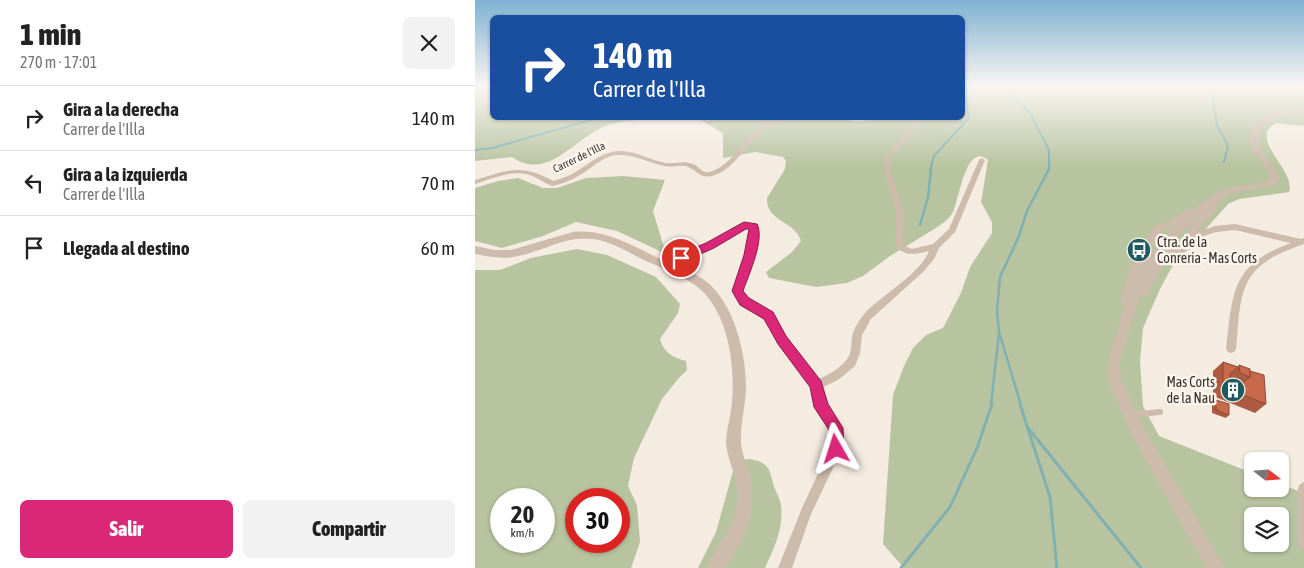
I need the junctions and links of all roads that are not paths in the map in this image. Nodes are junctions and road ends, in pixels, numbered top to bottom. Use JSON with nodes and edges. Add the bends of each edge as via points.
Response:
{"nodes":[{"id":1,"x":1287,"y":113,"type":"edge"},
{"id":2,"x":775,"y":120,"type":"edge"},
{"id":3,"x":919,"y":120,"type":"edge"},
{"id":4,"x":982,"y":160,"type":"dead end"},
{"id":5,"x":475,"y":182,"type":"edge"},
{"id":6,"x":1215,"y":198,"type":"junction"},
{"id":7,"x":1165,"y":226,"type":"junction"},
{"id":8,"x":1179,"y":230,"type":"junction"},
{"id":9,"x":1155,"y":234,"type":"junction"},
{"id":10,"x":1189,"y":242,"type":"junction"},
{"id":11,"x":1303,"y":242,"type":"edge"},
{"id":12,"x":1164,"y":245,"type":"junction"},
{"id":13,"x":935,"y":247,"type":"junction"},
{"id":14,"x":1176,"y":249,"type":"junction"},
{"id":15,"x":475,"y":250,"type":"edge"},
{"id":16,"x":670,"y":268,"type":"junction"},
{"id":17,"x":1129,"y":312,"type":"junction"},
{"id":18,"x":1231,"y":349,"type":"dead end"},
{"id":19,"x":817,"y":385,"type":"junction"},
{"id":20,"x":1160,"y":412,"type":"dead end"},
{"id":21,"x":1130,"y":415,"type":"junction"},
{"id":22,"x":1304,"y":488,"type":"edge"},
{"id":23,"x":1304,"y":543,"type":"edge"},
{"id":24,"x":716,"y":568,"type":"edge"},
{"id":25,"x":785,"y":568,"type":"edge"},
{"id":26,"x":1216,"y":568,"type":"edge"}],
"edges":[{"from":1,"to":6,"type":"street","via":[[1271,115],[1257,128],[1254,140],[1274,174],[1271,184],[1228,191]]},
{"from":2,"to":5,"type":"street","name":"Carrer de l'Illa","via":[[762,126],[748,139],[725,167],[709,175],[701,174],[686,164],[669,165],[618,153],[609,154],[572,177],[552,184],[526,172],[507,173]]},
{"from":3,"to":13,"type":"street","via":[[886,164],[900,212],[899,246],[905,251],[916,252]]},
{"from":4,"to":13,"type":"street","via":[[952,230]]},
{"from":6,"to":7,"type":"street","via":[[1200,202],[1179,220]]},
{"from":6,"to":8,"type":"street"},
{"from":6,"to":10,"type":"street","via":[[1214,206],[1198,222]]},
{"from":7,"to":8,"type":"street"},
{"from":7,"to":9,"type":"street","via":[[1158,228]]},
{"from":8,"to":10,"type":"street"},
{"from":8,"to":12,"type":"street"},
{"from":9,"to":12,"type":"street"},
{"from":9,"to":17,"type":"street","via":[[1129,285]]},
{"from":10,"to":11,"type":"street","via":[[1244,229]]},
{"from":10,"to":14,"type":"street","via":[[1186,248]]},
{"from":11,"to":18,"type":"street","via":[[1277,250],[1257,261],[1245,275],[1237,299]]},
{"from":12,"to":14,"type":"street"},
{"from":12,"to":17,"type":"street","via":[[1143,269]]},
{"from":13,"to":19,"type":"street","via":[[926,264],[868,316],[857,334],[851,363],[834,377]]},
{"from":14,"to":17,"type":"street","via":[[1160,260],[1150,273],[1141,299]]},
{"from":15,"to":16,"type":"street","via":[[494,254],[515,253],[575,236],[593,236],[607,239]]},
{"from":16,"to":19,"type":"street","via":[[681,258],[744,225],[754,226],[750,255],[737,291],[744,302],[769,315],[782,340]]},
{"from":16,"to":24,"type":"street","via":[[707,289],[732,328],[738,354],[739,408],[733,441],[747,504],[731,546]]},
{"from":17,"to":21,"type":"street","via":[[1113,369]]},
{"from":19,"to":25,"type":"street","via":[[821,407],[836,428],[836,449],[806,512]]},
{"from":20,"to":21,"type":"lane"},
{"from":21,"to":26,"type":"street"},
{"from":22,"to":23,"type":"street"}]}
